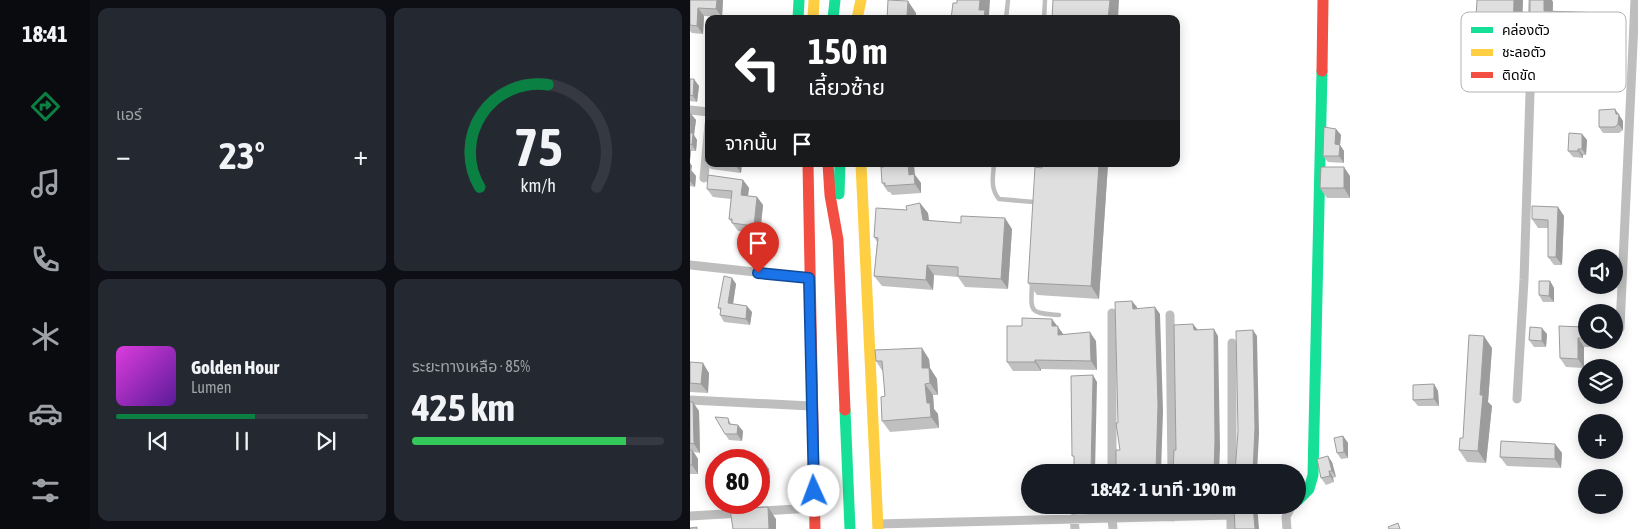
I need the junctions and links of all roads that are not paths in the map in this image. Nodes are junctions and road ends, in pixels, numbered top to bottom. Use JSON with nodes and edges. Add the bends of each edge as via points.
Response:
{"nodes":[{"id":1,"x":799,"y":0,"type":"edge"},
{"id":2,"x":814,"y":0,"type":"edge"},
{"id":3,"x":835,"y":0,"type":"edge"},
{"id":4,"x":861,"y":0,"type":"edge"},
{"id":5,"x":866,"y":0,"type":"edge"},
{"id":6,"x":1008,"y":0,"type":"edge"},
{"id":7,"x":1046,"y":0,"type":"edge"},
{"id":8,"x":1323,"y":0,"type":"edge"},
{"id":9,"x":1635,"y":0,"type":"edge"},
{"id":10,"x":798,"y":15,"type":"edge"},
{"id":11,"x":813,"y":15,"type":"edge"},
{"id":12,"x":833,"y":15,"type":"edge"},
{"id":13,"x":858,"y":15,"type":"edge"},
{"id":14,"x":864,"y":15,"type":"edge"},
{"id":15,"x":1006,"y":15,"type":"edge"},
{"id":16,"x":1044,"y":15,"type":"edge"},
{"id":17,"x":1530,"y":92,"type":"edge"},
{"id":18,"x":690,"y":110,"type":"edge"},
{"id":19,"x":705,"y":112,"type":"edge"},
{"id":20,"x":705,"y":167,"type":"edge"},
{"id":21,"x":808,"y":167,"type":"edge"},
{"id":22,"x":828,"y":167,"type":"edge"},
{"id":23,"x":840,"y":167,"type":"edge"},
{"id":24,"x":861,"y":167,"type":"edge"},
{"id":25,"x":994,"y":167,"type":"edge"},
{"id":26,"x":704,"y":178,"type":"dead end"},
{"id":27,"x":1034,"y":193,"type":"edge"},
{"id":28,"x":1034,"y":202,"type":"junction"},
{"id":29,"x":1034,"y":212,"type":"edge"},
{"id":30,"x":838,"y":240,"type":"junction"},
{"id":31,"x":690,"y":265,"type":"edge"},
{"id":32,"x":1032,"y":277,"type":"edge"},
{"id":33,"x":809,"y":278,"type":"junction"},
{"id":34,"x":1621,"y":304,"type":"edge"},
{"id":35,"x":1112,"y":313,"type":"dead end"},
{"id":36,"x":1059,"y":315,"type":"dead end"},
{"id":37,"x":1170,"y":315,"type":"dead end"},
{"id":38,"x":1232,"y":343,"type":"dead end"},
{"id":39,"x":1517,"y":399,"type":"dead end"},
{"id":40,"x":690,"y":400,"type":"edge"},
{"id":41,"x":811,"y":406,"type":"junction"},
{"id":42,"x":1112,"y":464,"type":"edge"},
{"id":43,"x":1172,"y":464,"type":"edge"},
{"id":44,"x":1232,"y":464,"type":"edge"},
{"id":45,"x":1306,"y":492,"type":"edge"},
{"id":46,"x":814,"y":508,"type":"junction"},
{"id":47,"x":1112,"y":514,"type":"edge"},
{"id":48,"x":1288,"y":514,"type":"edge"},
{"id":49,"x":1231,"y":515,"type":"joint"},
{"id":50,"x":690,"y":516,"type":"edge"},
{"id":51,"x":1173,"y":517,"type":"joint"},
{"id":52,"x":1074,"y":518,"type":"junction"},
{"id":53,"x":1112,"y":518,"type":"junction"},
{"id":54,"x":878,"y":526,"type":"edge"},
{"id":55,"x":815,"y":529,"type":"edge"},
{"id":56,"x":850,"y":529,"type":"edge"},
{"id":57,"x":1075,"y":529,"type":"edge"},
{"id":58,"x":1112,"y":529,"type":"edge"},
{"id":59,"x":1231,"y":529,"type":"edge"},
{"id":60,"x":1287,"y":529,"type":"edge"}],
"edges":[{"from":1,"to":10,"type":"main road"},
{"from":2,"to":11,"type":"main road"},
{"from":3,"to":12,"type":"main road"},
{"from":4,"to":13,"type":"main road"},
{"from":5,"to":14,"type":"main road"},
{"from":6,"to":15,"type":"lane"},
{"from":7,"to":16,"type":"lane"},
{"from":8,"to":45,"type":"main road","via":[[1313,474]]},
{"from":9,"to":34,"type":"street"},
{"from":17,"to":39,"type":"street"},
{"from":18,"to":19,"type":"street"},
{"from":20,"to":26,"type":"street"},
{"from":21,"to":33,"type":"main road"},
{"from":22,"to":30,"type":"main road"},
{"from":23,"to":30,"type":"main road"},
{"from":24,"to":54,"type":"main road"},
{"from":25,"to":28,"type":"lane","via":[[992,183],[999,199]]},
{"from":27,"to":28,"type":"lane"},
{"from":28,"to":29,"type":"lane"},
{"from":30,"to":56,"type":"main road"},
{"from":31,"to":33,"type":"street"},
{"from":32,"to":36,"type":"lane","via":[[1031,306],[1034,311]]},
{"from":33,"to":41,"type":"main road"},
{"from":35,"to":42,"type":"street"},
{"from":37,"to":43,"type":"street"},
{"from":38,"to":44,"type":"street"},
{"from":40,"to":41,"type":"street"},
{"from":41,"to":46,"type":"main road"},
{"from":46,"to":50,"type":"street"},
{"from":46,"to":55,"type":"main road"},
{"from":47,"to":53,"type":"street"},
{"from":48,"to":60,"type":"street"},
{"from":49,"to":51,"type":"street"},
{"from":49,"to":59,"type":"street"},
{"from":51,"to":53,"type":"street"},
{"from":52,"to":53,"type":"street"},
{"from":52,"to":54,"type":"street"},
{"from":52,"to":57,"type":"street"},
{"from":53,"to":58,"type":"street"}]}
